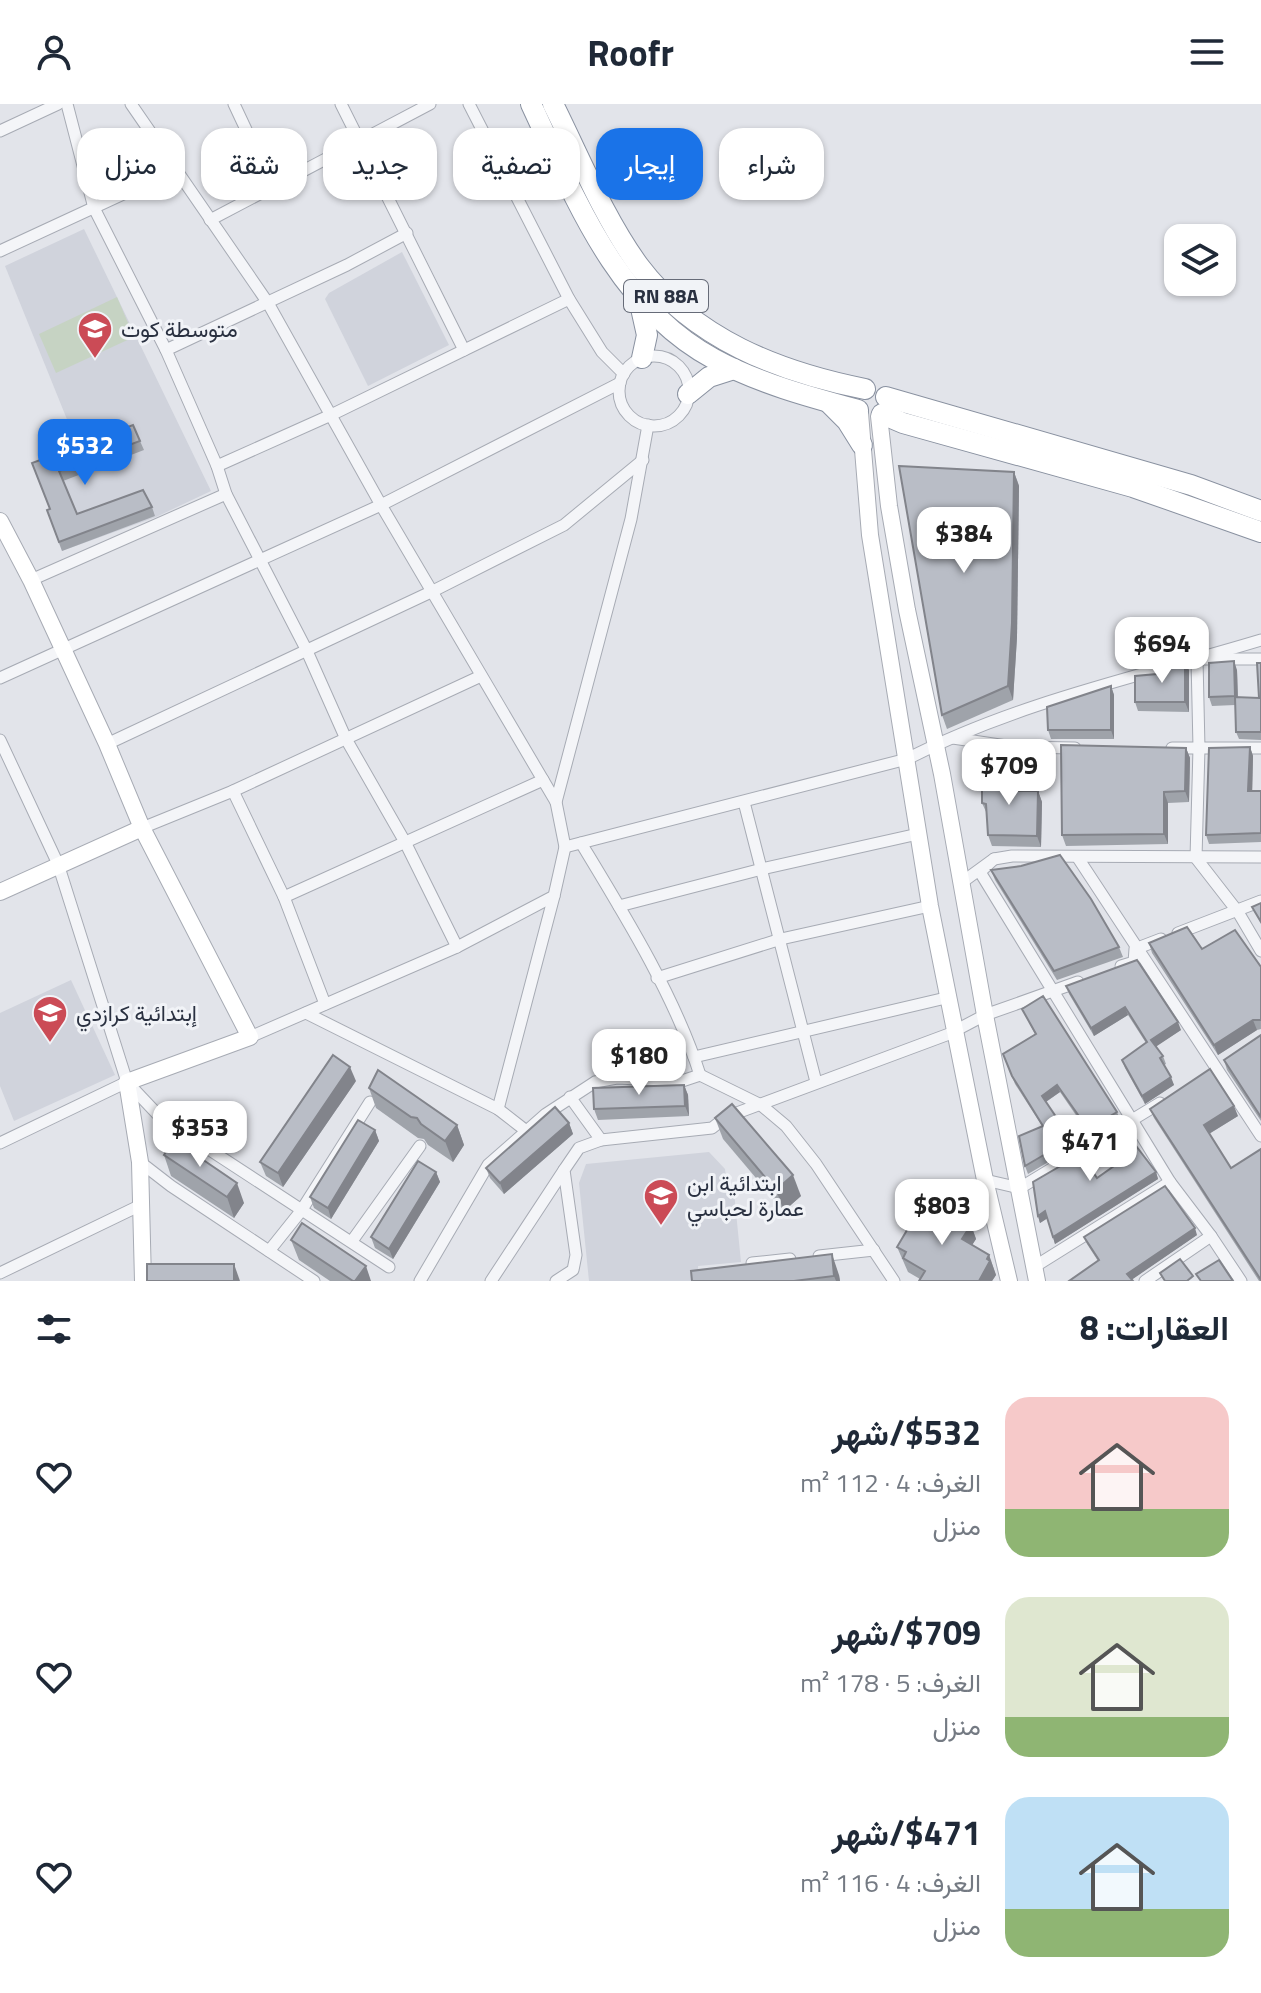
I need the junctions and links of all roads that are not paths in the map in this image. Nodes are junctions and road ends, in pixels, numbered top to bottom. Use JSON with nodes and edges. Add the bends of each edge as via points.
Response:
{"nodes":[{"id":1,"x":58,"y":104,"type":"edge"},
{"id":2,"x":67,"y":104,"type":"edge"},
{"id":3,"x":131,"y":104,"type":"edge"},
{"id":4,"x":234,"y":104,"type":"edge"},
{"id":5,"x":341,"y":104,"type":"edge"},
{"id":6,"x":430,"y":104,"type":"edge"},
{"id":7,"x":469,"y":104,"type":"edge"},
{"id":8,"x":531,"y":104,"type":"edge"},
{"id":9,"x":553,"y":104,"type":"edge"},
{"id":10,"x":147,"y":128,"type":"edge"},
{"id":11,"x":245,"y":128,"type":"edge"},
{"id":12,"x":353,"y":128,"type":"edge"},
{"id":13,"x":386,"y":128,"type":"edge"},
{"id":14,"x":0,"y":131,"type":"edge"},
{"id":15,"x":185,"y":184,"type":"edge"},
{"id":16,"x":111,"y":200,"type":"edge"},
{"id":17,"x":245,"y":200,"type":"edge"},
{"id":18,"x":390,"y":200,"type":"edge"},
{"id":19,"x":94,"y":208,"type":"junction"},
{"id":20,"x":210,"y":220,"type":"junction"},
{"id":21,"x":407,"y":233,"type":"junction"},
{"id":22,"x":0,"y":251,"type":"edge"},
{"id":23,"x":569,"y":299,"type":"junction"},
{"id":24,"x":639,"y":299,"type":"junction"},
{"id":25,"x":268,"y":303,"type":"junction"},
{"id":26,"x":166,"y":350,"type":"junction"},
{"id":27,"x":464,"y":350,"type":"junction"},
{"id":28,"x":642,"y":358,"type":"junction"},
{"id":29,"x":734,"y":369,"type":"junction"},
{"id":30,"x":622,"y":378,"type":"junction"},
{"id":31,"x":688,"y":394,"type":"junction"},
{"id":32,"x":827,"y":401,"type":"junction"},
{"id":33,"x":873,"y":410,"type":"junction"},
{"id":34,"x":331,"y":415,"type":"junction"},
{"id":35,"x":648,"y":425,"type":"junction"},
{"id":36,"x":862,"y":445,"type":"junction"},
{"id":37,"x":643,"y":460,"type":"junction"},
{"id":38,"x":217,"y":466,"type":"junction"},
{"id":39,"x":226,"y":494,"type":"junction"},
{"id":40,"x":381,"y":505,"type":"junction"},
{"id":41,"x":1261,"y":511,"type":"edge"},
{"id":42,"x":0,"y":521,"type":"edge"},
{"id":43,"x":1261,"y":532,"type":"edge"},
{"id":44,"x":260,"y":560,"type":"junction"},
{"id":45,"x":31,"y":580,"type":"junction"},
{"id":46,"x":433,"y":591,"type":"junction"},
{"id":47,"x":1261,"y":640,"type":"edge"},
{"id":48,"x":61,"y":649,"type":"junction"},
{"id":49,"x":306,"y":649,"type":"junction"},
{"id":50,"x":1197,"y":659,"type":"junction"},
{"id":51,"x":1261,"y":659,"type":"edge"},
{"id":52,"x":481,"y":676,"type":"junction"},
{"id":53,"x":0,"y":678,"type":"edge"},
{"id":54,"x":952,"y":738,"type":"junction"},
{"id":55,"x":346,"y":739,"type":"junction"},
{"id":56,"x":0,"y":740,"type":"edge"},
{"id":57,"x":107,"y":744,"type":"junction"},
{"id":58,"x":936,"y":744,"type":"junction"},
{"id":59,"x":1089,"y":748,"type":"edge"},
{"id":60,"x":1152,"y":748,"type":"edge"},
{"id":61,"x":1199,"y":748,"type":"junction"},
{"id":62,"x":1261,"y":748,"type":"edge"},
{"id":63,"x":907,"y":759,"type":"junction"},
{"id":64,"x":543,"y":780,"type":"junction"},
{"id":65,"x":233,"y":791,"type":"junction"},
{"id":66,"x":556,"y":802,"type":"junction"},
{"id":67,"x":744,"y":802,"type":"junction"},
{"id":68,"x":142,"y":828,"type":"junction"},
{"id":69,"x":918,"y":834,"type":"junction"},
{"id":70,"x":405,"y":842,"type":"junction"},
{"id":71,"x":581,"y":843,"type":"junction"},
{"id":72,"x":565,"y":847,"type":"junction"},
{"id":73,"x":1261,"y":857,"type":"edge"},
{"id":74,"x":1078,"y":858,"type":"junction"},
{"id":75,"x":1196,"y":858,"type":"junction"},
{"id":76,"x":994,"y":859,"type":"junction"},
{"id":77,"x":58,"y":864,"type":"junction"},
{"id":78,"x":762,"y":869,"type":"junction"},
{"id":79,"x":961,"y":883,"type":"junction"},
{"id":80,"x":0,"y":892,"type":"edge"},
{"id":81,"x":554,"y":896,"type":"junction"},
{"id":82,"x":284,"y":897,"type":"junction"},
{"id":83,"x":1261,"y":901,"type":"edge"},
{"id":84,"x":619,"y":906,"type":"junction"},
{"id":85,"x":930,"y":906,"type":"junction"},
{"id":86,"x":1238,"y":912,"type":"junction"},
{"id":87,"x":781,"y":939,"type":"junction"},
{"id":88,"x":457,"y":947,"type":"junction"},
{"id":89,"x":1135,"y":949,"type":"junction"},
{"id":90,"x":1261,"y":951,"type":"edge"},
{"id":91,"x":1107,"y":971,"type":"edge"},
{"id":92,"x":1093,"y":976,"type":"edge"},
{"id":93,"x":657,"y":978,"type":"junction"},
{"id":94,"x":1052,"y":991,"type":"junction"},
{"id":95,"x":950,"y":997,"type":"junction"},
{"id":96,"x":325,"y":1004,"type":"junction"},
{"id":97,"x":306,"y":1013,"type":"junction"},
{"id":98,"x":985,"y":1015,"type":"junction"},
{"id":99,"x":956,"y":1028,"type":"junction"},
{"id":100,"x":803,"y":1032,"type":"junction"},
{"id":101,"x":250,"y":1037,"type":"junction"},
{"id":102,"x":694,"y":1057,"type":"junction"},
{"id":103,"x":1228,"y":1058,"type":"edge"},
{"id":104,"x":1216,"y":1066,"type":"junction"},
{"id":105,"x":1205,"y":1074,"type":"edge"},
{"id":106,"x":700,"y":1075,"type":"junction"},
{"id":107,"x":127,"y":1082,"type":"junction"},
{"id":108,"x":816,"y":1082,"type":"junction"},
{"id":109,"x":570,"y":1097,"type":"junction"},
{"id":110,"x":1169,"y":1098,"type":"edge"},
{"id":111,"x":370,"y":1102,"type":"edge"},
{"id":112,"x":761,"y":1105,"type":"junction"},
{"id":113,"x":498,"y":1109,"type":"junction"},
{"id":114,"x":1133,"y":1122,"type":"junction"},
{"id":115,"x":525,"y":1130,"type":"junction"},
{"id":116,"x":1261,"y":1136,"type":"edge"},
{"id":117,"x":601,"y":1140,"type":"junction"},
{"id":118,"x":0,"y":1143,"type":"edge"},
{"id":119,"x":420,"y":1146,"type":"edge"},
{"id":120,"x":140,"y":1162,"type":"junction"},
{"id":121,"x":564,"y":1170,"type":"junction"},
{"id":122,"x":985,"y":1180,"type":"junction"},
{"id":123,"x":1170,"y":1182,"type":"junction"},
{"id":124,"x":1020,"y":1188,"type":"junction"},
{"id":125,"x":143,"y":1204,"type":"junction"},
{"id":126,"x":301,"y":1211,"type":"junction"},
{"id":127,"x":1211,"y":1236,"type":"junction"},
{"id":128,"x":352,"y":1241,"type":"junction"},
{"id":129,"x":874,"y":1250,"type":"junction"},
{"id":130,"x":269,"y":1251,"type":"junction"},
{"id":131,"x":813,"y":1257,"type":"edge"},
{"id":132,"x":798,"y":1259,"type":"edge"},
{"id":133,"x":752,"y":1263,"type":"edge"},
{"id":134,"x":389,"y":1267,"type":"dead end"},
{"id":135,"x":0,"y":1273,"type":"edge"},
{"id":136,"x":1036,"y":1274,"type":"edge"},
{"id":137,"x":143,"y":1281,"type":"edge"},
{"id":138,"x":314,"y":1281,"type":"edge"},
{"id":139,"x":420,"y":1281,"type":"edge"},
{"id":140,"x":491,"y":1281,"type":"edge"},
{"id":141,"x":556,"y":1281,"type":"edge"},
{"id":142,"x":894,"y":1281,"type":"edge"},
{"id":143,"x":1009,"y":1281,"type":"edge"},
{"id":144,"x":1145,"y":1281,"type":"edge"},
{"id":145,"x":1241,"y":1281,"type":"edge"}],
"edges":[{"from":1,"to":14,"type":"street"},
{"from":2,"to":19,"type":"street"},
{"from":3,"to":10,"type":"street"},
{"from":4,"to":11,"type":"street"},
{"from":5,"to":12,"type":"street"},
{"from":6,"to":13,"type":"street"},
{"from":7,"to":23,"type":"street"},
{"from":8,"to":24,"type":"highway","via":[[589,223]]},
{"from":9,"to":33,"type":"highway","number":"RN 88A","via":[[633,257],[675,304],[705,330],[759,359],[824,381],[875,388]]},
{"from":15,"to":20,"type":"street"},
{"from":16,"to":19,"type":"street"},
{"from":17,"to":20,"type":"street"},
{"from":18,"to":21,"type":"street"},
{"from":19,"to":22,"type":"street"},
{"from":19,"to":26,"type":"street"},
{"from":20,"to":25,"type":"street"},
{"from":21,"to":25,"type":"street"},
{"from":21,"to":27,"type":"street"},
{"from":23,"to":27,"type":"street"},
{"from":23,"to":30,"type":"street"},
{"from":24,"to":28,"type":"highway","via":[[647,335]]},
{"from":24,"to":29,"type":"highway","via":[[684,338]]},
{"from":25,"to":26,"type":"street"},
{"from":25,"to":34,"type":"street"},
{"from":26,"to":38,"type":"street"},
{"from":27,"to":34,"type":"street"},
{"from":28,"to":30,"type":"street"},
{"from":28,"to":31,"type":"street","via":[[675,363],[688,383]]},
{"from":29,"to":31,"type":"highway","via":[[709,377]]},
{"from":29,"to":32,"type":"highway"},
{"from":30,"to":35,"type":"street","via":[[619,394],[628,415]]},
{"from":30,"to":40,"type":"street"},
{"from":31,"to":35,"type":"street","via":[[686,405],[670,422]]},
{"from":32,"to":33,"type":"highway"},
{"from":32,"to":36,"type":"highway"},
{"from":33,"to":36,"type":"main road"},
{"from":33,"to":41,"type":"highway","via":[[1191,485]]},
{"from":33,"to":43,"type":"highway","via":[[1133,487]]},
{"from":33,"to":58,"type":"main road"},
{"from":34,"to":38,"type":"street"},
{"from":34,"to":40,"type":"street"},
{"from":35,"to":37,"type":"street"},
{"from":36,"to":63,"type":"main road","via":[[870,535]]},
{"from":37,"to":46,"type":"street","via":[[564,525]]},
{"from":37,"to":66,"type":"street"},
{"from":38,"to":39,"type":"street"},
{"from":39,"to":44,"type":"street"},
{"from":39,"to":45,"type":"street"},
{"from":40,"to":44,"type":"street"},
{"from":40,"to":46,"type":"street"},
{"from":42,"to":45,"type":"main road"},
{"from":44,"to":48,"type":"street"},
{"from":44,"to":49,"type":"street"},
{"from":45,"to":48,"type":"main road"},
{"from":46,"to":49,"type":"street"},
{"from":46,"to":52,"type":"street"},
{"from":47,"to":50,"type":"street"},
{"from":48,"to":53,"type":"street"},
{"from":48,"to":57,"type":"main road"},
{"from":49,"to":55,"type":"street"},
{"from":49,"to":57,"type":"street"},
{"from":50,"to":51,"type":"street"},
{"from":50,"to":54,"type":"street","via":[[1036,705]]},
{"from":50,"to":61,"type":"street"},
{"from":52,"to":55,"type":"street"},
{"from":52,"to":64,"type":"street"},
{"from":54,"to":58,"type":"street"},
{"from":54,"to":59,"type":"street","via":[[1013,747]]},
{"from":55,"to":65,"type":"street"},
{"from":55,"to":70,"type":"street"},
{"from":56,"to":77,"type":"street"},
{"from":57,"to":68,"type":"main road"},
{"from":58,"to":63,"type":"street"},
{"from":58,"to":79,"type":"main road"},
{"from":60,"to":61,"type":"street"},
{"from":61,"to":62,"type":"street"},
{"from":61,"to":75,"type":"street"},
{"from":63,"to":67,"type":"street"},
{"from":63,"to":69,"type":"main road"},
{"from":64,"to":66,"type":"street"},
{"from":64,"to":70,"type":"street"},
{"from":65,"to":68,"type":"street"},
{"from":65,"to":82,"type":"street"},
{"from":66,"to":72,"type":"street"},
{"from":67,"to":71,"type":"street"},
{"from":67,"to":78,"type":"street"},
{"from":68,"to":77,"type":"main road"},
{"from":68,"to":101,"type":"main road"},
{"from":69,"to":78,"type":"street"},
{"from":69,"to":85,"type":"main road"},
{"from":70,"to":82,"type":"street"},
{"from":70,"to":88,"type":"street"},
{"from":71,"to":72,"type":"street"},
{"from":71,"to":84,"type":"street"},
{"from":72,"to":81,"type":"street"},
{"from":73,"to":75,"type":"street"},
{"from":74,"to":75,"type":"street"},
{"from":74,"to":76,"type":"street"},
{"from":74,"to":89,"type":"street"},
{"from":75,"to":86,"type":"street"},
{"from":76,"to":79,"type":"street"},
{"from":76,"to":94,"type":"street","via":[[980,872]]},
{"from":77,"to":80,"type":"main road"},
{"from":77,"to":107,"type":"street"},
{"from":78,"to":84,"type":"street"},
{"from":78,"to":87,"type":"street"},
{"from":79,"to":98,"type":"main road"},
{"from":81,"to":88,"type":"street"},
{"from":81,"to":113,"type":"street"},
{"from":82,"to":96,"type":"street"},
{"from":83,"to":86,"type":"street"},
{"from":84,"to":93,"type":"street"},
{"from":85,"to":87,"type":"street"},
{"from":85,"to":95,"type":"main road"},
{"from":86,"to":89,"type":"street"},
{"from":86,"to":90,"type":"street"},
{"from":87,"to":93,"type":"street"},
{"from":87,"to":100,"type":"street"},
{"from":88,"to":96,"type":"street"},
{"from":89,"to":91,"type":"street","via":[[1134,962]]},
{"from":89,"to":104,"type":"street"},
{"from":92,"to":94,"type":"street"},
{"from":93,"to":102,"type":"street"},
{"from":94,"to":98,"type":"street"},
{"from":94,"to":114,"type":"street"},
{"from":95,"to":99,"type":"main road"},
{"from":95,"to":100,"type":"street"},
{"from":96,"to":97,"type":"street"},
{"from":97,"to":101,"type":"street"},
{"from":97,"to":113,"type":"street"},
{"from":98,"to":99,"type":"street"},
{"from":98,"to":124,"type":"main road"},
{"from":99,"to":108,"type":"street"},
{"from":99,"to":122,"type":"main road"},
{"from":100,"to":102,"type":"street"},
{"from":100,"to":108,"type":"street"},
{"from":101,"to":107,"type":"main road"},
{"from":102,"to":106,"type":"street"},
{"from":103,"to":104,"type":"street"},
{"from":104,"to":105,"type":"street"},
{"from":104,"to":116,"type":"street"},
{"from":106,"to":109,"type":"street","via":[[682,1081],[617,1078],[595,1082]]},
{"from":106,"to":112,"type":"street"},
{"from":107,"to":118,"type":"street"},
{"from":107,"to":120,"type":"main road"},
{"from":107,"to":126,"type":"street","via":[[161,1118]]},
{"from":108,"to":112,"type":"street"},
{"from":109,"to":115,"type":"street"},
{"from":109,"to":117,"type":"street"},
{"from":110,"to":114,"type":"street"},
{"from":111,"to":126,"type":"street"},
{"from":112,"to":117,"type":"street","via":[[726,1117],[712,1128]]},
{"from":112,"to":129,"type":"street","via":[[816,1164]]},
{"from":113,"to":115,"type":"street"},
{"from":114,"to":123,"type":"street"},
{"from":114,"to":124,"type":"street"},
{"from":115,"to":139,"type":"street","via":[[488,1165]]},
{"from":117,"to":121,"type":"street","via":[[579,1148]]},
{"from":119,"to":128,"type":"street"},
{"from":120,"to":125,"type":"main road"},
{"from":120,"to":130,"type":"street"},
{"from":121,"to":140,"type":"street"},
{"from":121,"to":141,"type":"street","via":[[576,1255],[573,1270]]},
{"from":122,"to":124,"type":"street"},
{"from":122,"to":143,"type":"main road"},
{"from":123,"to":127,"type":"street"},
{"from":123,"to":136,"type":"street"},
{"from":124,"to":136,"type":"main road"},
{"from":125,"to":135,"type":"street"},
{"from":125,"to":137,"type":"main road"},
{"from":126,"to":128,"type":"street"},
{"from":126,"to":130,"type":"street"},
{"from":127,"to":144,"type":"street"},
{"from":127,"to":145,"type":"street"},
{"from":128,"to":134,"type":"street"},
{"from":129,"to":131,"type":"street"},
{"from":129,"to":142,"type":"street"},
{"from":130,"to":138,"type":"street"},
{"from":132,"to":133,"type":"street"}]}
